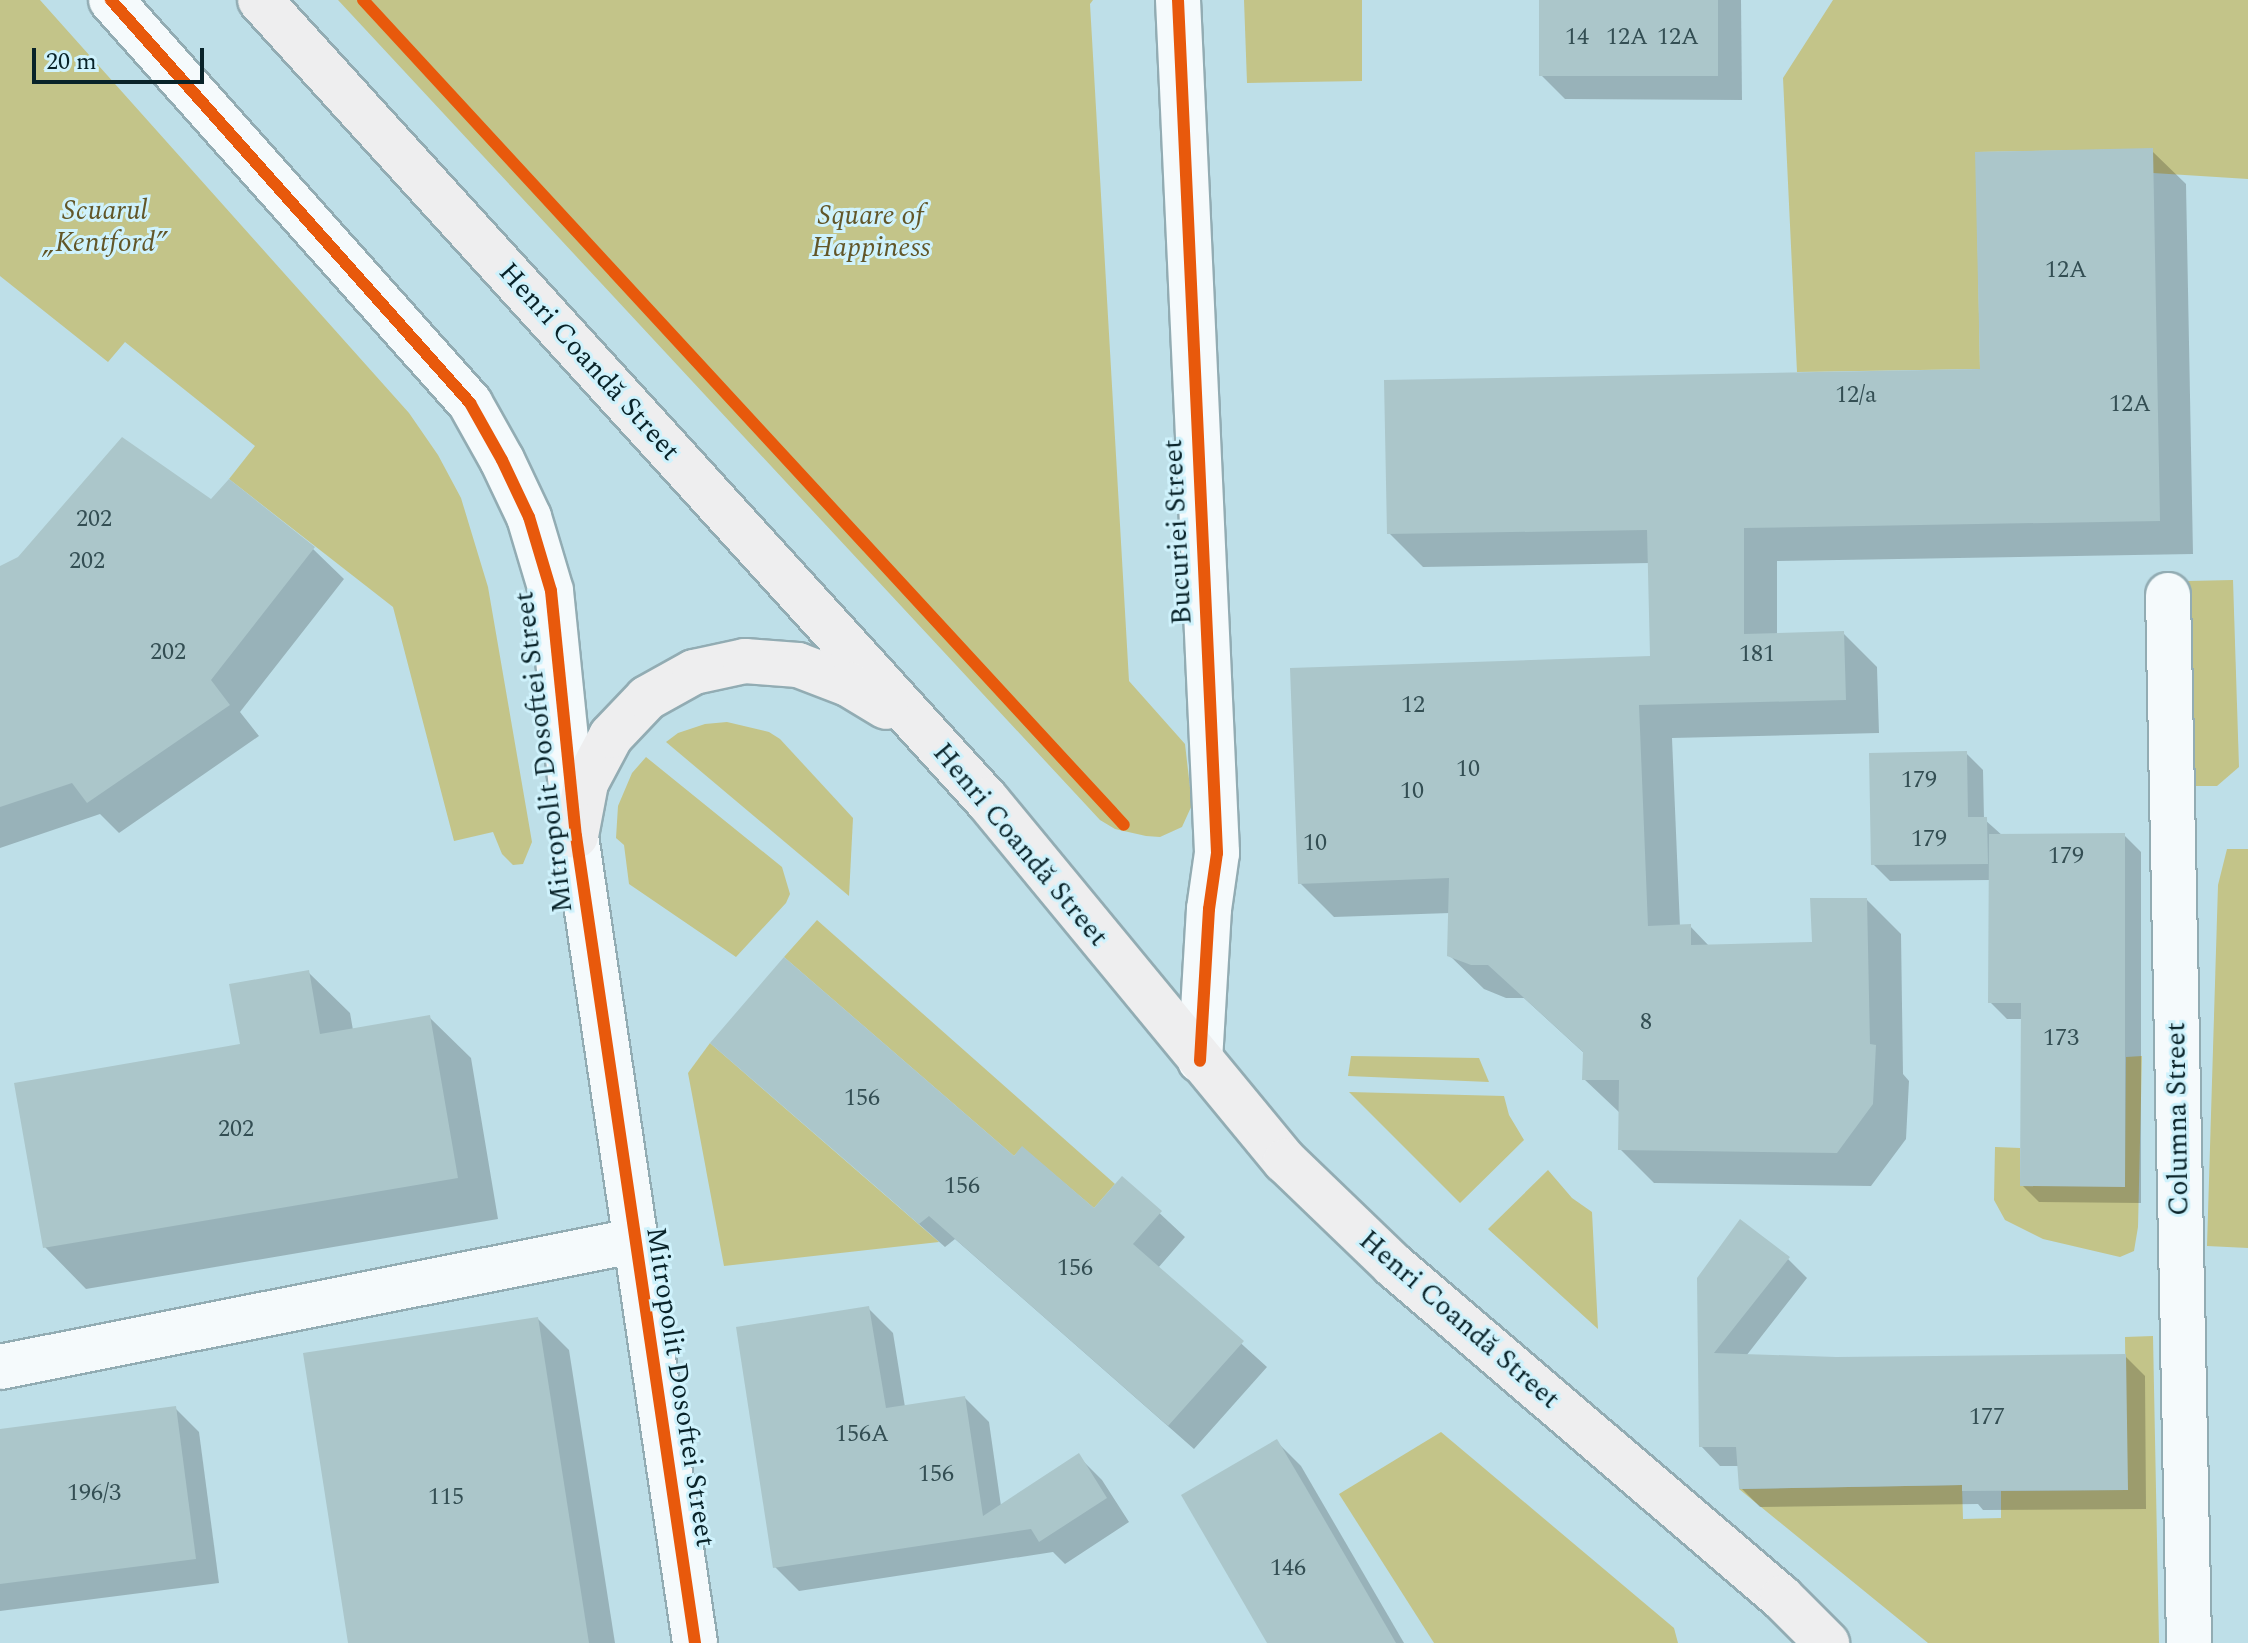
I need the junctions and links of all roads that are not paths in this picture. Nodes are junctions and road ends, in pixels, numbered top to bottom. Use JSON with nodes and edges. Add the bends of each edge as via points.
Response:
{"nodes":[{"id":1,"x":111,"y":0,"type":"edge"},
{"id":2,"x":260,"y":0,"type":"edge"},
{"id":3,"x":1178,"y":0,"type":"edge"},
{"id":4,"x":2168,"y":595,"type":"dead end"},
{"id":5,"x":933,"y":742,"type":"junction"},
{"id":6,"x":576,"y":836,"type":"junction"},
{"id":7,"x":1200,"y":1061,"type":"junction"},
{"id":8,"x":633,"y":1241,"type":"junction"},
{"id":9,"x":0,"y":1367,"type":"edge"},
{"id":10,"x":695,"y":1643,"type":"edge"},
{"id":11,"x":1827,"y":1643,"type":"edge"},
{"id":12,"x":2189,"y":1643,"type":"edge"}],
"edges":[{"from":1,"to":6,"type":"street","name":"Mitropolit Dosoftei Street","via":[[409,331],[470,403],[502,460],[529,517],[551,591]]},
{"from":2,"to":5,"type":"main road","name":"Henri Coandă Street"},
{"from":3,"to":7,"type":"street","name":"Bucuriei Street","via":[[1217,853]]},
{"from":4,"to":12,"type":"street","name":"Columna Street"},
{"from":5,"to":6,"type":"main road","via":[[848,684],[798,665],[745,661],[694,672],[647,698],[611,736],[586,783]]},
{"from":5,"to":7,"type":"main road","name":"Henri Coandă Street","via":[[987,800]]},
{"from":6,"to":8,"type":"street","name":"Mitropolit Dosoftei Street"},
{"from":7,"to":11,"type":"main road","name":"Henri Coandă Street","via":[[1285,1161],[1393,1265],[1782,1598]]},
{"from":8,"to":9,"type":"street"},
{"from":8,"to":10,"type":"street","name":"Mitropolit Dosoftei Street"}]}
